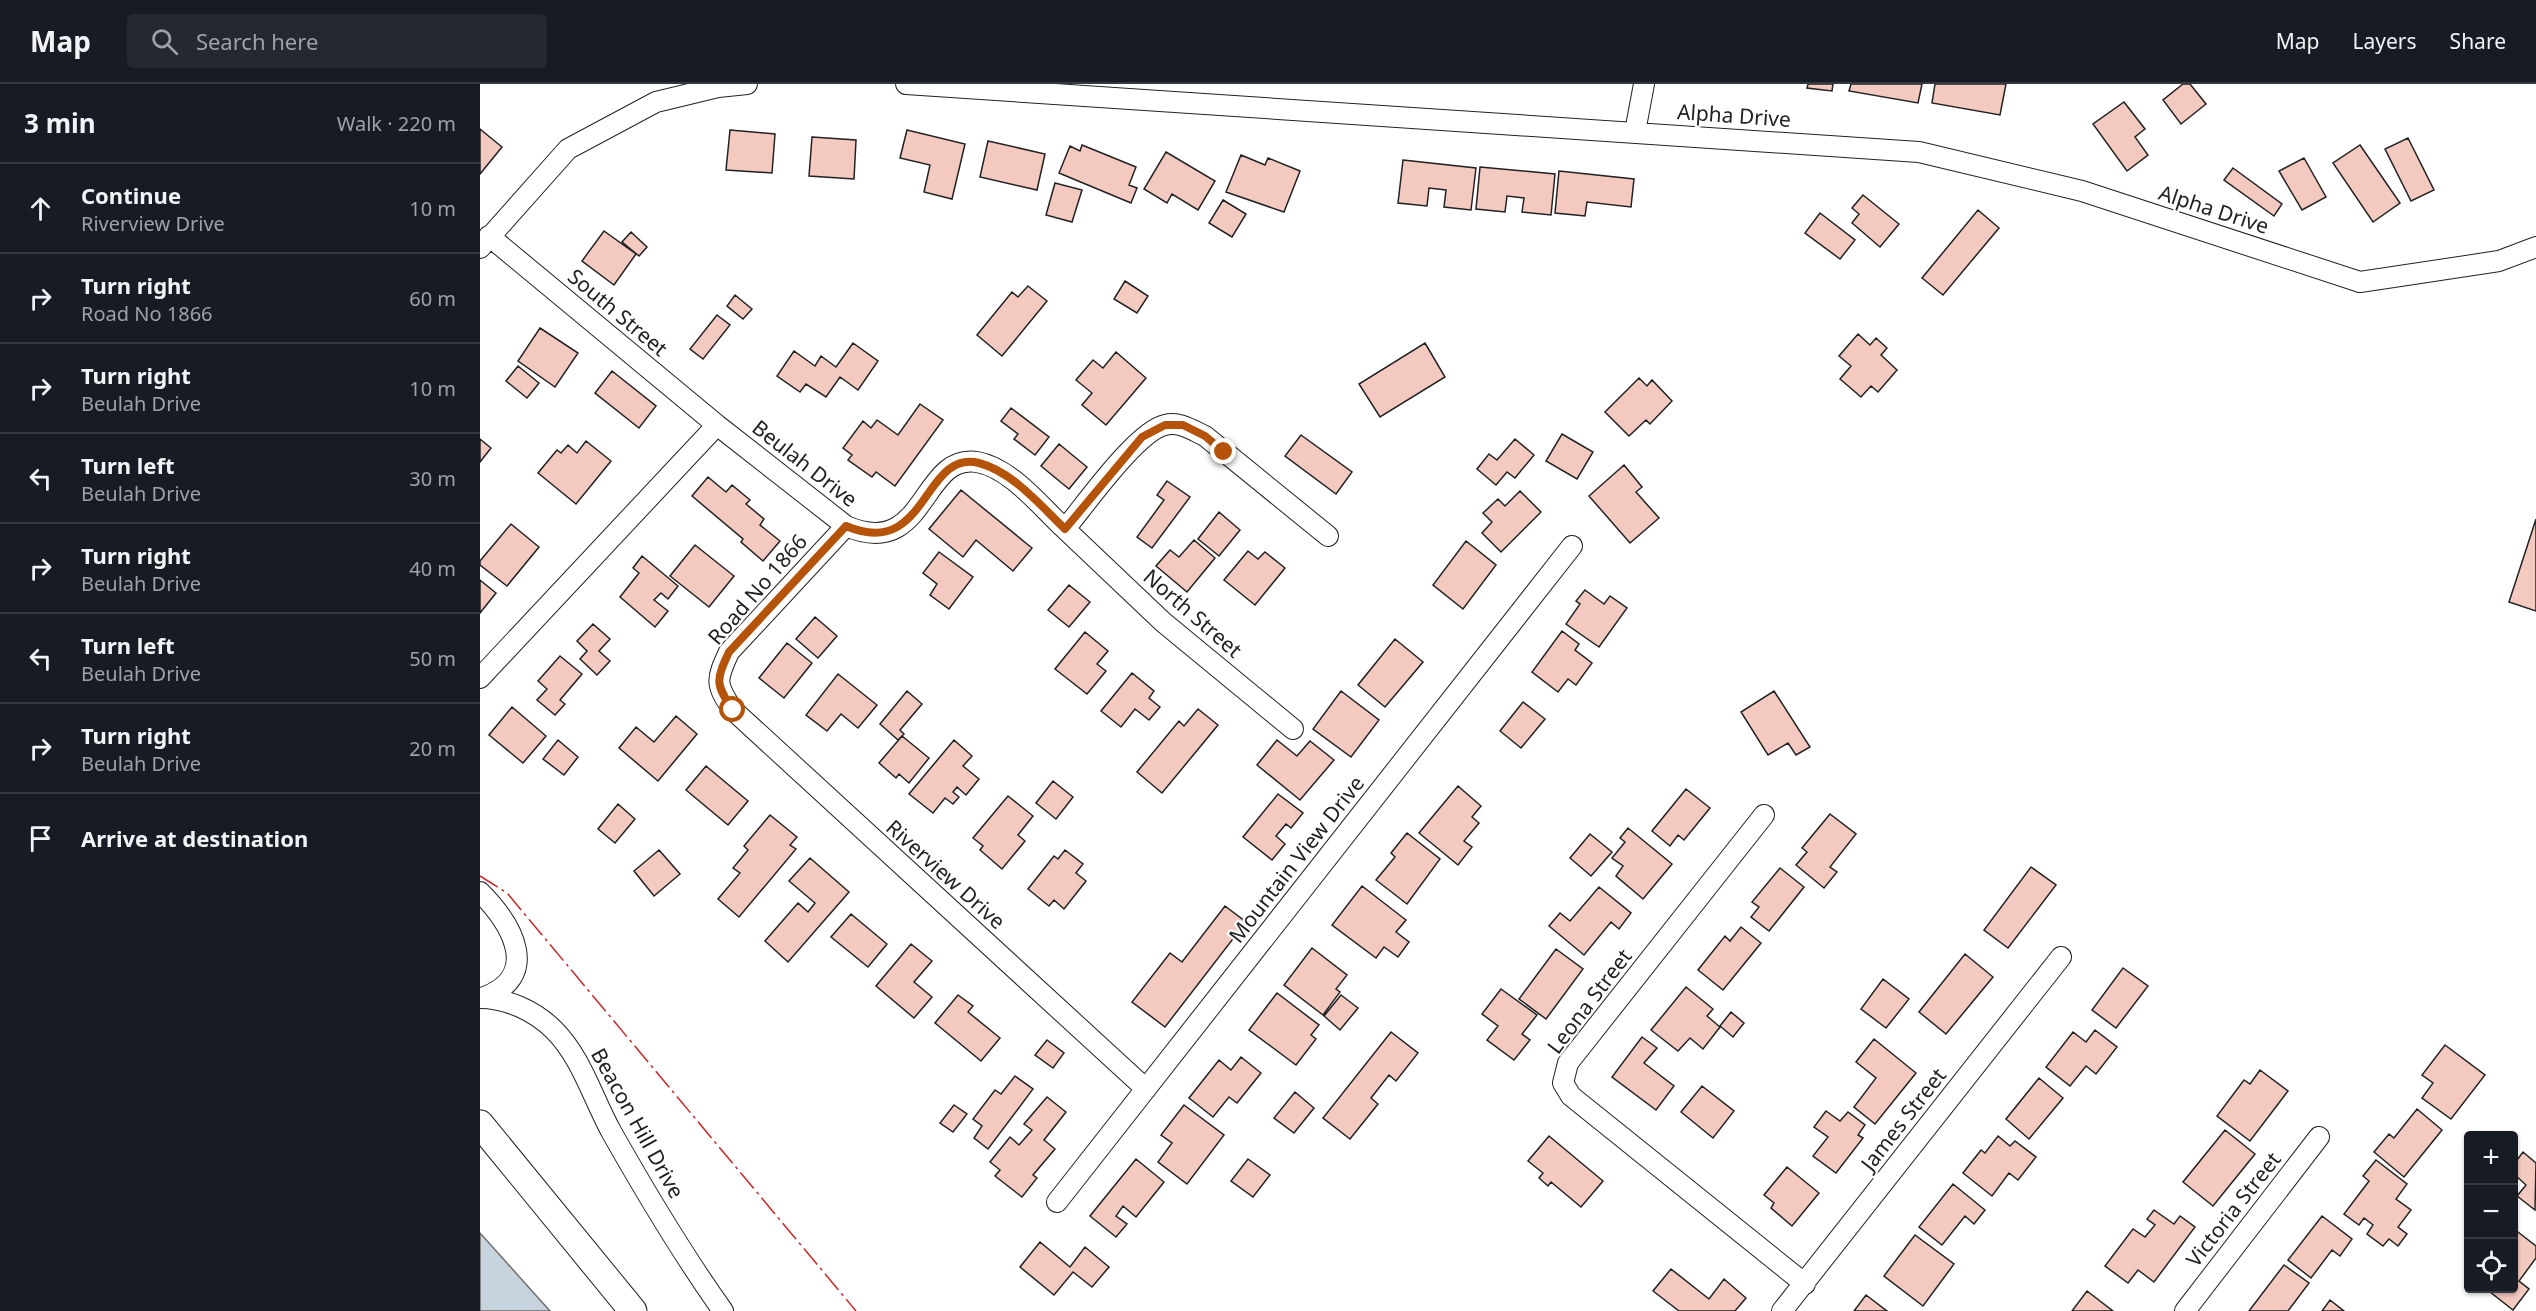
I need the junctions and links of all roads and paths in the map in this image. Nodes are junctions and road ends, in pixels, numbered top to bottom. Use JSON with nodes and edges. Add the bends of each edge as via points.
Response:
{"nodes":[{"id":1,"x":747,"y":84,"type":"edge"},
{"id":2,"x":906,"y":84,"type":"edge"},
{"id":3,"x":1644,"y":84,"type":"edge"},
{"id":4,"x":1635,"y":132,"type":"junction"},
{"id":5,"x":484,"y":242,"type":"edge"},
{"id":6,"x":2536,"y":247,"type":"edge"},
{"id":7,"x":717,"y":425,"type":"junction"},
{"id":8,"x":846,"y":526,"type":"junction"},
{"id":9,"x":1065,"y":529,"type":"junction"},
{"id":10,"x":1328,"y":536,"type":"dead end"},
{"id":11,"x":1572,"y":546,"type":"dead end"},
{"id":12,"x":480,"y":678,"type":"edge"},
{"id":13,"x":719,"y":690,"type":"joint"},
{"id":14,"x":1293,"y":729,"type":"dead end"},
{"id":15,"x":1764,"y":815,"type":"dead end"},
{"id":16,"x":480,"y":892,"type":"edge"},
{"id":17,"x":2061,"y":957,"type":"dead end"},
{"id":18,"x":481,"y":998,"type":"edge"},
{"id":19,"x":1146,"y":1089,"type":"junction"},
{"id":20,"x":480,"y":1124,"type":"edge"},
{"id":21,"x":2319,"y":1137,"type":"dead end"},
{"id":22,"x":1058,"y":1202,"type":"dead end"},
{"id":23,"x":1805,"y":1284,"type":"junction"},
{"id":24,"x":633,"y":1311,"type":"edge"},
{"id":25,"x":723,"y":1311,"type":"edge"},
{"id":26,"x":1782,"y":1311,"type":"edge"},
{"id":27,"x":2185,"y":1311,"type":"edge"}],
"edges":[{"from":1,"to":5,"type":"street","via":[[656,102],[568,149]]},
{"from":2,"to":4,"type":"street","name":"Alpha Drive"},
{"from":3,"to":4,"type":"street"},
{"from":4,"to":6,"type":"street","name":"Alpha Drive","via":[[1919,152],[2082,191],[2360,282],[2499,261]]},
{"from":5,"to":7,"type":"street","name":"South Street"},
{"from":7,"to":8,"type":"street","name":"Beulah Drive"},
{"from":7,"to":12,"type":"street"},
{"from":8,"to":9,"type":"street","name":"Beulah Drive","via":[[865,534],[889,533],[910,518],[955,464],[977,462],[1013,480]]},
{"from":8,"to":13,"type":"street","name":"Road No 1866","via":[[729,652],[718,675]]},
{"from":9,"to":10,"type":"street","via":[[1142,437],[1165,425],[1183,425],[1205,436]]},
{"from":9,"to":14,"type":"street","name":"North Street","via":[[1163,622]]},
{"from":11,"to":19,"type":"street","name":"Mountain View Drive"},
{"from":13,"to":19,"type":"street","name":"Riverview Drive","via":[[733,710]]},
{"from":15,"to":23,"type":"street","name":"Leona Street","via":[[1568,1063],[1563,1083],[1571,1096]]},
{"from":16,"to":18,"type":"street","via":[[506,922],[517,962],[515,974],[506,987]]},
{"from":17,"to":23,"type":"street","name":"James Street"},
{"from":18,"to":25,"type":"street","name":"Beacon Hill Drive","via":[[525,1009],[563,1041],[612,1132]]},
{"from":19,"to":22,"type":"street","name":"Mountain View Drive"},
{"from":20,"to":24,"type":"main road"},
{"from":21,"to":27,"type":"street","name":"Victoria Street"},
{"from":23,"to":26,"type":"street","name":"James Street"}]}
